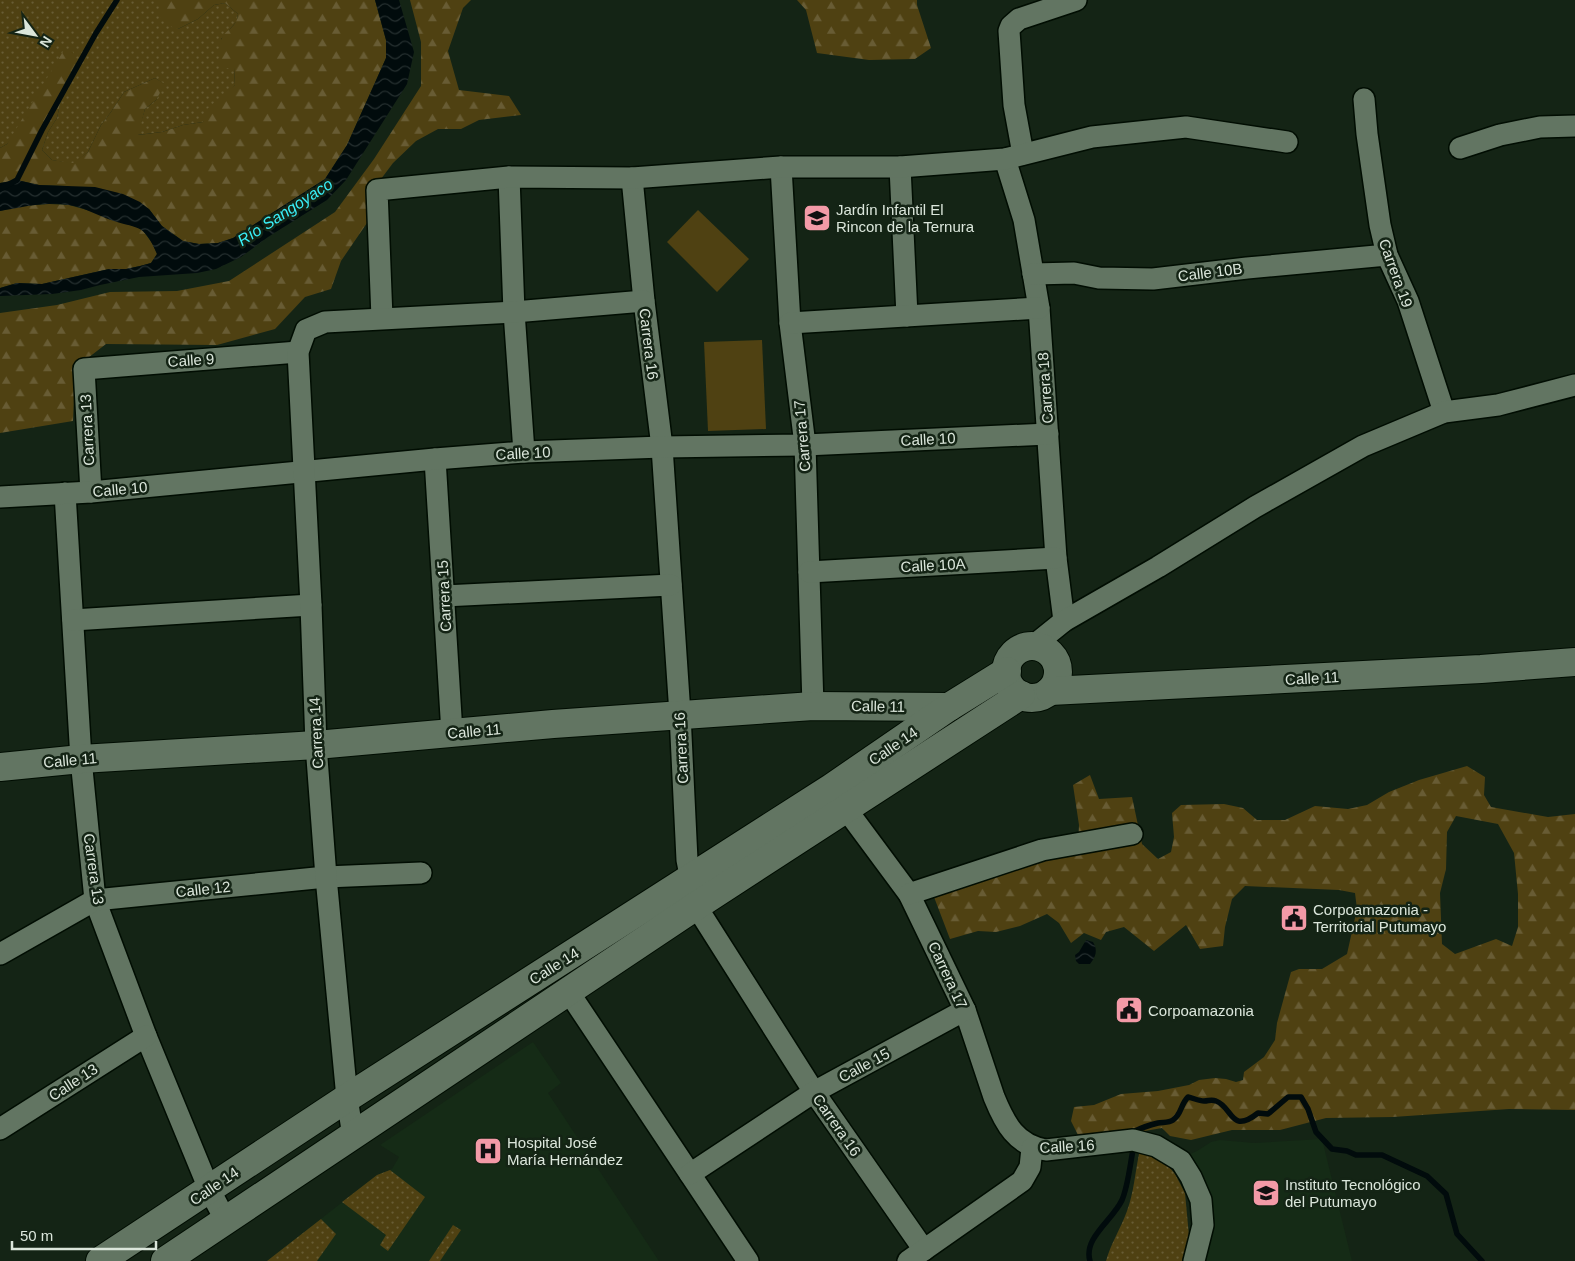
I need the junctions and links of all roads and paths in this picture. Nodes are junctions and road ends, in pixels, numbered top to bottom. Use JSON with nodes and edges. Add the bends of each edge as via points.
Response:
{"nodes":[{"id":1,"x":1076,"y":0,"type":"edge"},
{"id":2,"x":1364,"y":99,"type":"dead end"},
{"id":3,"x":1575,"y":126,"type":"edge"},
{"id":4,"x":1287,"y":142,"type":"dead end"},
{"id":5,"x":1460,"y":148,"type":"dead end"},
{"id":6,"x":1014,"y":156,"type":"junction"},
{"id":7,"x":781,"y":167,"type":"junction"},
{"id":8,"x":900,"y":167,"type":"junction"},
{"id":9,"x":508,"y":177,"type":"junction"},
{"id":10,"x":632,"y":178,"type":"junction"},
{"id":11,"x":1387,"y":255,"type":"junction"},
{"id":12,"x":1033,"y":274,"type":"junction"},
{"id":13,"x":644,"y":301,"type":"junction"},
{"id":14,"x":1039,"y":308,"type":"junction"},
{"id":15,"x":514,"y":312,"type":"junction"},
{"id":16,"x":907,"y":316,"type":"junction"},
{"id":17,"x":382,"y":318,"type":"junction"},
{"id":18,"x":790,"y":323,"type":"junction"},
{"id":19,"x":298,"y":352,"type":"junction"},
{"id":20,"x":84,"y":368,"type":"joint"},
{"id":21,"x":1575,"y":385,"type":"edge"},
{"id":22,"x":1444,"y":412,"type":"junction"},
{"id":23,"x":1048,"y":434,"type":"junction"},
{"id":24,"x":805,"y":445,"type":"junction"},
{"id":25,"x":662,"y":447,"type":"junction"},
{"id":26,"x":524,"y":452,"type":"junction"},
{"id":27,"x":436,"y":458,"type":"junction"},
{"id":28,"x":304,"y":472,"type":"junction"},
{"id":29,"x":91,"y":492,"type":"junction"},
{"id":30,"x":65,"y":493,"type":"junction"},
{"id":31,"x":0,"y":497,"type":"edge"},
{"id":32,"x":1056,"y":558,"type":"junction"},
{"id":33,"x":809,"y":572,"type":"junction"},
{"id":34,"x":671,"y":585,"type":"junction"},
{"id":35,"x":444,"y":596,"type":"junction"},
{"id":36,"x":311,"y":605,"type":"junction"},
{"id":37,"x":73,"y":620,"type":"junction"},
{"id":38,"x":1064,"y":621,"type":"junction"},
{"id":39,"x":1033,"y":646,"type":"junction"},
{"id":40,"x":1575,"y":662,"type":"edge"},
{"id":41,"x":1006,"y":671,"type":"junction"},
{"id":42,"x":1050,"y":690,"type":"junction"},
{"id":43,"x":1021,"y":695,"type":"junction"},
{"id":44,"x":813,"y":706,"type":"junction"},
{"id":45,"x":949,"y":707,"type":"junction"},
{"id":46,"x":680,"y":714,"type":"junction"},
{"id":47,"x":452,"y":733,"type":"junction"},
{"id":48,"x":316,"y":745,"type":"junction"},
{"id":49,"x":81,"y":759,"type":"junction"},
{"id":50,"x":0,"y":766,"type":"edge"},
{"id":51,"x":846,"y":809,"type":"junction"},
{"id":52,"x":1132,"y":834,"type":"dead end"},
{"id":53,"x":420,"y":873,"type":"dead end"},
{"id":54,"x":326,"y":877,"type":"junction"},
{"id":55,"x":689,"y":880,"type":"junction"},
{"id":56,"x":909,"y":894,"type":"junction"},
{"id":57,"x":95,"y":900,"type":"junction"},
{"id":58,"x":696,"y":906,"type":"junction"},
{"id":59,"x":0,"y":954,"type":"edge"},
{"id":60,"x":568,"y":992,"type":"junction"},
{"id":61,"x":965,"y":1010,"type":"junction"},
{"id":62,"x":146,"y":1036,"type":"junction"},
{"id":63,"x":814,"y":1092,"type":"junction"},
{"id":64,"x":347,"y":1098,"type":"junction"},
{"id":65,"x":0,"y":1129,"type":"edge"},
{"id":66,"x":353,"y":1136,"type":"junction"},
{"id":67,"x":1032,"y":1148,"type":"junction"},
{"id":68,"x":690,"y":1174,"type":"junction"},
{"id":69,"x":209,"y":1189,"type":"junction"},
{"id":70,"x":226,"y":1221,"type":"junction"},
{"id":71,"x":916,"y":1256,"type":"edge"},
{"id":72,"x":100,"y":1261,"type":"edge"},
{"id":73,"x":165,"y":1261,"type":"edge"},
{"id":74,"x":748,"y":1261,"type":"edge"},
{"id":75,"x":1194,"y":1261,"type":"edge"}],
"edges":[{"from":1,"to":6,"type":"street","name":"Carrera 18","via":[[1019,18],[1009,31]]},
{"from":2,"to":11,"type":"street","name":"Carrera 19","via":[[1377,210]]},
{"from":3,"to":5,"type":"street","via":[[1540,127]]},
{"from":4,"to":6,"type":"street","via":[[1186,127],[1092,136]]},
{"from":6,"to":8,"type":"street"},
{"from":6,"to":12,"type":"street","name":"Carrera 18"},
{"from":7,"to":8,"type":"street"},
{"from":7,"to":10,"type":"street"},
{"from":7,"to":18,"type":"street","name":"Carrera 17"},
{"from":8,"to":16,"type":"street"},
{"from":9,"to":10,"type":"street"},
{"from":9,"to":15,"type":"street"},
{"from":9,"to":17,"type":"street","via":[[377,190]]},
{"from":10,"to":13,"type":"street","name":"Carrera 16"},
{"from":11,"to":12,"type":"street","name":"Calle 10B","via":[[1153,279],[1099,278],[1074,273]]},
{"from":11,"to":22,"type":"street","name":"Carrera 19","via":[[1408,301]]},
{"from":12,"to":14,"type":"street","name":"Carrera 18"},
{"from":13,"to":15,"type":"street"},
{"from":13,"to":25,"type":"street","name":"Carrera 16"},
{"from":14,"to":16,"type":"street"},
{"from":14,"to":23,"type":"street","name":"Carrera 18"},
{"from":15,"to":17,"type":"street"},
{"from":15,"to":26,"type":"street"},
{"from":16,"to":18,"type":"street"},
{"from":17,"to":19,"type":"street","name":"Carrera 14","via":[[325,322],[306,330]]},
{"from":18,"to":24,"type":"street","name":"Carrera 17"},
{"from":19,"to":20,"type":"street","name":"Calle 9"},
{"from":19,"to":28,"type":"street","name":"Carrera 14"},
{"from":20,"to":29,"type":"street","name":"Carrera 13"},
{"from":21,"to":22,"type":"street","via":[[1498,405]]},
{"from":22,"to":38,"type":"street","via":[[1364,446]]},
{"from":23,"to":24,"type":"street","name":"Calle 10"},
{"from":23,"to":32,"type":"street","name":"Carrera 18"},
{"from":24,"to":25,"type":"street","name":"Calle 10"},
{"from":24,"to":33,"type":"street","name":"Carrera 17"},
{"from":25,"to":26,"type":"street","name":"Calle 10"},
{"from":25,"to":34,"type":"street","name":"Carrera 16"},
{"from":26,"to":27,"type":"street","name":"Calle 10"},
{"from":27,"to":28,"type":"street","name":"Calle 10"},
{"from":27,"to":35,"type":"street","name":"Carrera 15"},
{"from":28,"to":29,"type":"street","name":"Calle 10"},
{"from":28,"to":36,"type":"street","name":"Carrera 14"},
{"from":29,"to":30,"type":"street","name":"Calle 10"},
{"from":30,"to":31,"type":"street","name":"Calle 10"},
{"from":30,"to":37,"type":"street","name":"Carrera 13"},
{"from":32,"to":33,"type":"street","name":"Calle 10A"},
{"from":32,"to":38,"type":"street","name":"Carrera 18"},
{"from":33,"to":44,"type":"street","name":"Carrera 17"},
{"from":34,"to":35,"type":"street"},
{"from":34,"to":46,"type":"street","name":"Carrera 16"},
{"from":35,"to":47,"type":"street","name":"Carrera 15"},
{"from":36,"to":37,"type":"street"},
{"from":36,"to":48,"type":"street","name":"Carrera 14"},
{"from":37,"to":49,"type":"street","name":"Carrera 13"},
{"from":38,"to":39,"type":"street"},
{"from":39,"to":41,"type":"street","via":[[1015,652]]},
{"from":39,"to":42,"type":"street","via":[[1052,654],[1057,663],[1056,683]]},
{"from":40,"to":42,"type":"street","name":"Calle 11"},
{"from":41,"to":43,"type":"street","via":[[1008,681]]},
{"from":41,"to":45,"type":"street","name":"Calle 14"},
{"from":42,"to":43,"type":"street","via":[[1031,698]]},
{"from":43,"to":51,"type":"street","name":"Calle 14"},
{"from":44,"to":45,"type":"street","name":"Calle 11"},
{"from":44,"to":46,"type":"street","name":"Calle 11"},
{"from":45,"to":55,"type":"street","name":"Calle 14"},
{"from":46,"to":47,"type":"street","name":"Calle 11"},
{"from":46,"to":55,"type":"street","name":"Carrera 16"},
{"from":47,"to":48,"type":"street","name":"Calle 11"},
{"from":48,"to":49,"type":"street","name":"Calle 11"},
{"from":48,"to":54,"type":"street","name":"Carrera 14"},
{"from":49,"to":50,"type":"street","name":"Calle 11"},
{"from":49,"to":57,"type":"street","name":"Carrera 13"},
{"from":51,"to":56,"type":"street","name":"Carrera 17"},
{"from":51,"to":58,"type":"street","name":"Calle 14"},
{"from":52,"to":56,"type":"street","via":[[1042,850]]},
{"from":53,"to":54,"type":"street","name":"Calle 12"},
{"from":54,"to":57,"type":"street","name":"Calle 12"},
{"from":54,"to":64,"type":"street","name":"Carrera 14"},
{"from":55,"to":58,"type":"street","name":"Carrera 16"},
{"from":55,"to":64,"type":"street","name":"Calle 14"},
{"from":56,"to":61,"type":"street","name":"Carrera 17"},
{"from":57,"to":59,"type":"street","name":"Calle 12"},
{"from":57,"to":62,"type":"street","name":"Carrera 13"},
{"from":58,"to":60,"type":"street","name":"Calle 14"},
{"from":58,"to":63,"type":"street","name":"Carrera 16"},
{"from":60,"to":66,"type":"street","name":"Calle 14"},
{"from":60,"to":68,"type":"street"},
{"from":61,"to":63,"type":"street","name":"Calle 15"},
{"from":61,"to":67,"type":"street","name":"Carrera 17","via":[[1000,1111],[1014,1135]]},
{"from":62,"to":65,"type":"street","name":"Calle 13"},
{"from":62,"to":69,"type":"street","name":"Carrera 13"},
{"from":63,"to":68,"type":"street","name":"Calle 15"},
{"from":63,"to":71,"type":"street","name":"Carrera 16"},
{"from":64,"to":66,"type":"street","name":"Carrera 14"},
{"from":64,"to":69,"type":"street","name":"Calle 14"},
{"from":66,"to":70,"type":"street","name":"Calle 14"},
{"from":67,"to":71,"type":"street","name":"Calle 16","via":[[1030,1167],[1022,1181]]},
{"from":67,"to":75,"type":"street","name":"Calle 16","via":[[1046,1150],[1134,1140],[1156,1146],[1181,1161],[1200,1200],[1203,1225]]},
{"from":68,"to":74,"type":"street"},
{"from":69,"to":70,"type":"street","name":"Carrera 13"},
{"from":69,"to":72,"type":"street","name":"Calle 14"},
{"from":70,"to":73,"type":"street","name":"Calle 14"}]}
